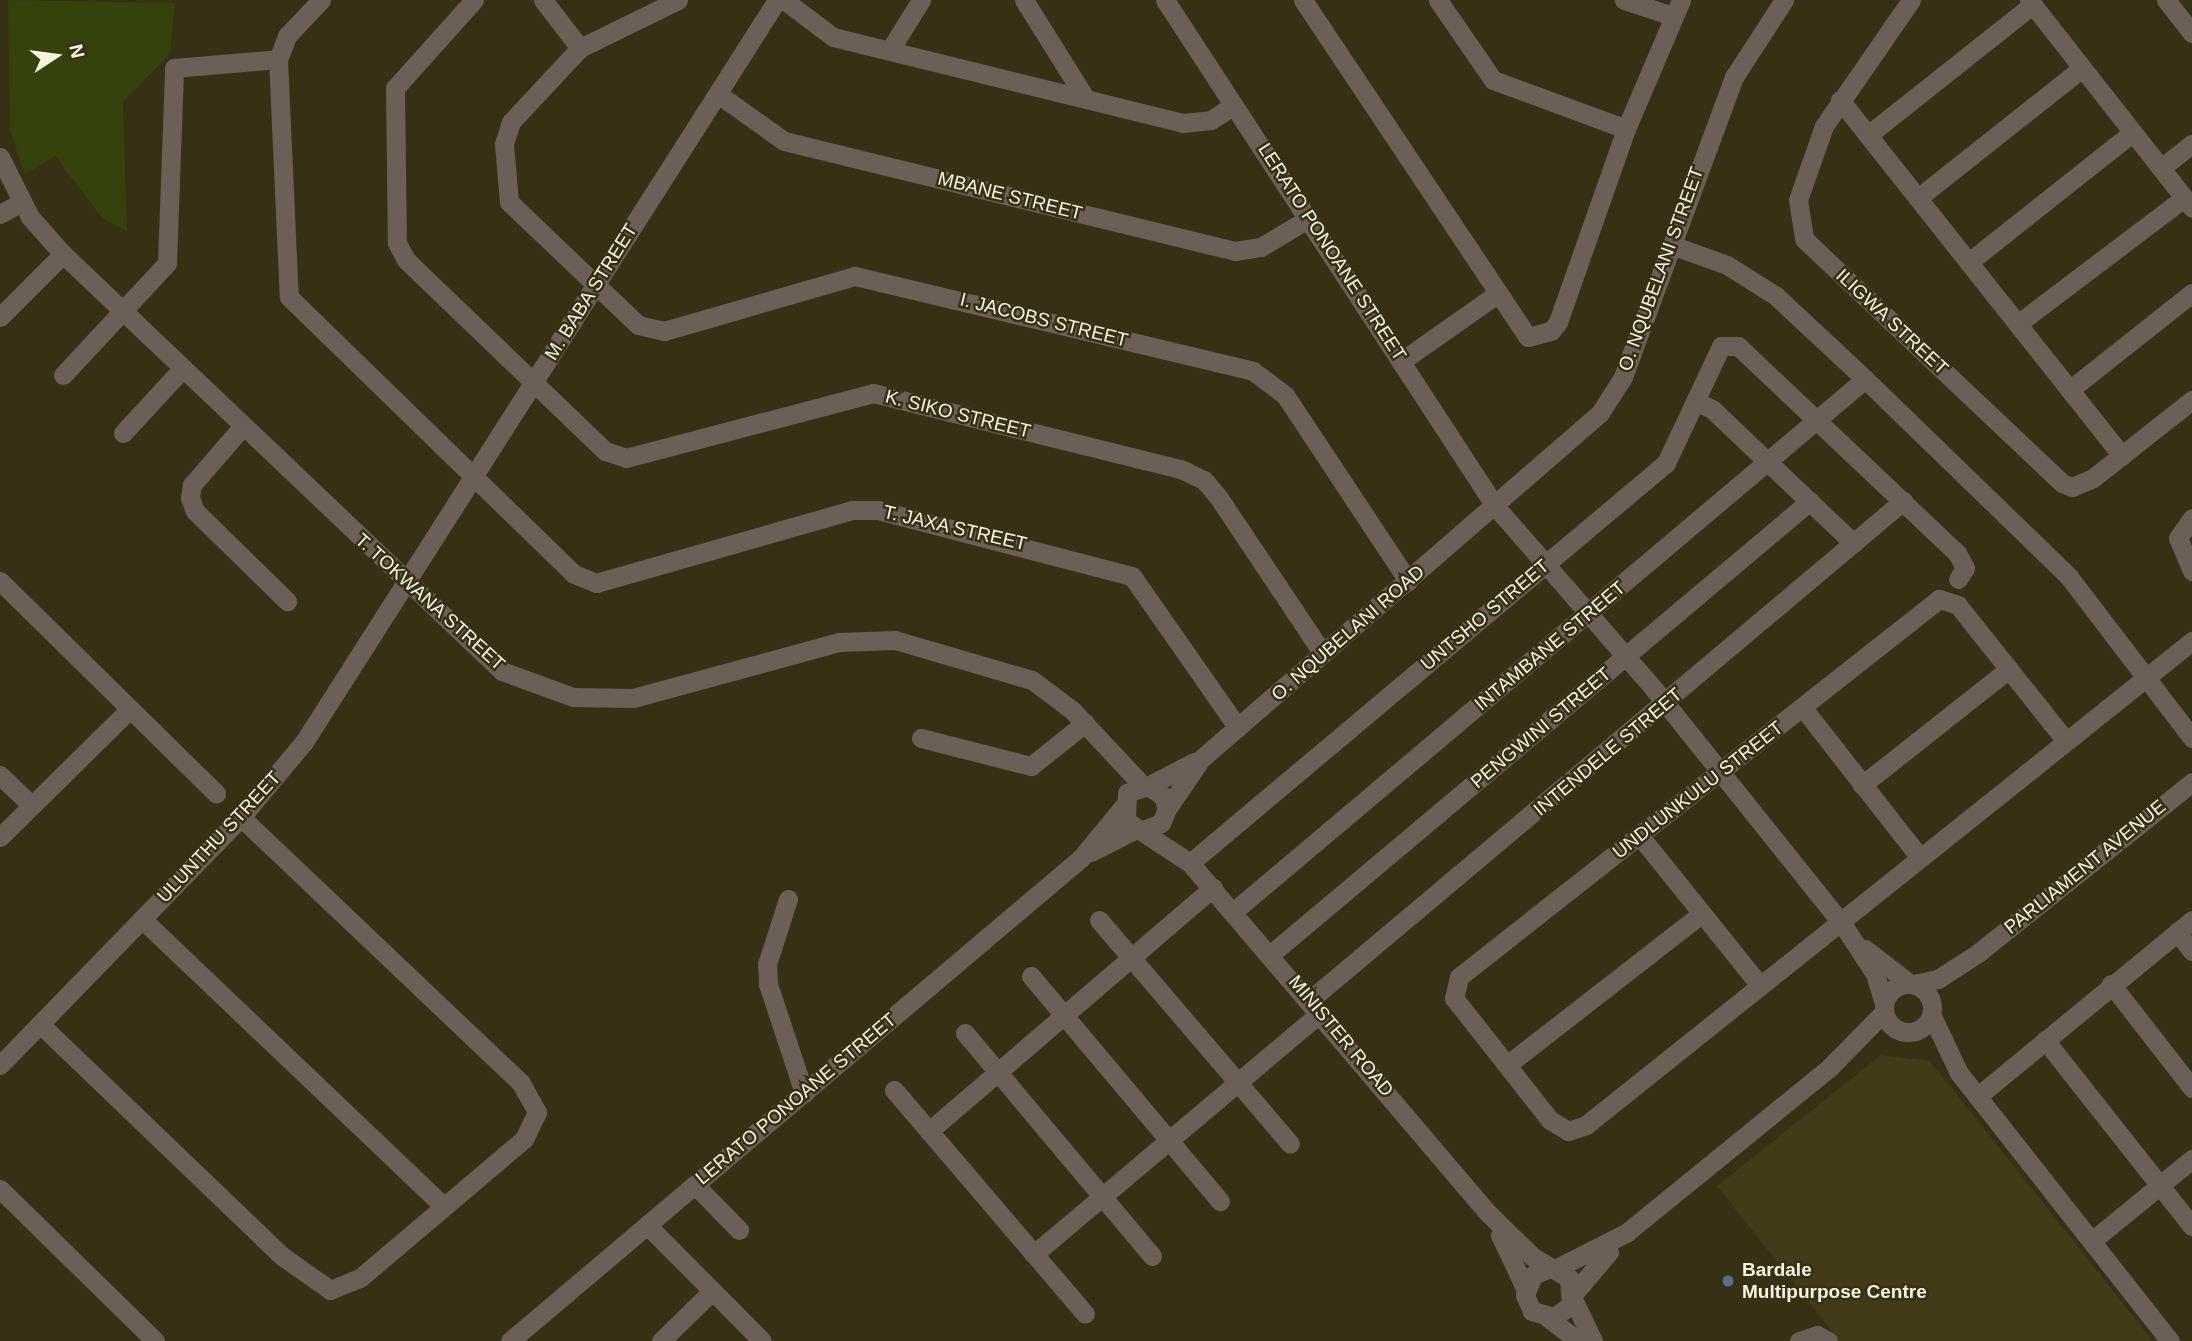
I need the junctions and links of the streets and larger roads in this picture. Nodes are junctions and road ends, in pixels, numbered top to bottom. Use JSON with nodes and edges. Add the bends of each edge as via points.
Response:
{"nodes":[{"id":1,"x":321,"y":0,"type":"edge"},
{"id":2,"x":474,"y":0,"type":"edge"},
{"id":3,"x":543,"y":0,"type":"edge"},
{"id":4,"x":678,"y":0,"type":"edge"},
{"id":5,"x":776,"y":0,"type":"edge"},
{"id":6,"x":784,"y":0,"type":"edge"},
{"id":7,"x":921,"y":0,"type":"edge"},
{"id":8,"x":1024,"y":0,"type":"edge"},
{"id":9,"x":1166,"y":0,"type":"edge"},
{"id":10,"x":1303,"y":0,"type":"edge"},
{"id":11,"x":1438,"y":0,"type":"edge"},
{"id":12,"x":1624,"y":0,"type":"edge"},
{"id":13,"x":1784,"y":0,"type":"edge"},
{"id":14,"x":1911,"y":0,"type":"edge"},
{"id":15,"x":2166,"y":0,"type":"edge"},
{"id":16,"x":2031,"y":2,"type":"edge"},
{"id":17,"x":1676,"y":8,"type":"edge"},
{"id":18,"x":2192,"y":33,"type":"edge"},
{"id":19,"x":580,"y":48,"type":"junction"},
{"id":20,"x":890,"y":50,"type":"junction"},
{"id":21,"x":278,"y":59,"type":"junction"},
{"id":22,"x":2082,"y":68,"type":"junction"},
{"id":23,"x":718,"y":94,"type":"junction"},
{"id":24,"x":1084,"y":96,"type":"junction"},
{"id":25,"x":1840,"y":100,"type":"junction"},
{"id":26,"x":1234,"y":105,"type":"junction"},
{"id":27,"x":1626,"y":129,"type":"junction"},
{"id":28,"x":2133,"y":132,"type":"junction"},
{"id":29,"x":1868,"y":135,"type":"junction"},
{"id":30,"x":2192,"y":144,"type":"edge"},
{"id":31,"x":0,"y":157,"type":"edge"},
{"id":32,"x":2161,"y":168,"type":"junction"},
{"id":33,"x":1918,"y":198,"type":"junction"},
{"id":34,"x":22,"y":202,"type":"junction"},
{"id":35,"x":2188,"y":203,"type":"edge"},
{"id":36,"x":0,"y":214,"type":"edge"},
{"id":37,"x":1309,"y":218,"type":"junction"},
{"id":38,"x":1674,"y":246,"type":"junction"},
{"id":39,"x":63,"y":254,"type":"junction"},
{"id":40,"x":1969,"y":262,"type":"junction"},
{"id":41,"x":593,"y":288,"type":"junction"},
{"id":42,"x":2192,"y":293,"type":"edge"},
{"id":43,"x":1497,"y":294,"type":"junction"},
{"id":44,"x":123,"y":312,"type":"junction"},
{"id":45,"x":0,"y":317,"type":"edge"},
{"id":46,"x":2020,"y":323,"type":"junction"},
{"id":47,"x":1403,"y":360,"type":"junction"},
{"id":48,"x":181,"y":369,"type":"junction"},
{"id":49,"x":63,"y":376,"type":"dead end"},
{"id":50,"x":1865,"y":379,"type":"junction"},
{"id":51,"x":533,"y":383,"type":"junction"},
{"id":52,"x":2072,"y":388,"type":"junction"},
{"id":53,"x":2192,"y":400,"type":"edge"},
{"id":54,"x":1695,"y":401,"type":"junction"},
{"id":55,"x":1816,"y":420,"type":"junction"},
{"id":56,"x":242,"y":428,"type":"junction"},
{"id":57,"x":123,"y":433,"type":"dead end"},
{"id":58,"x":2122,"y":456,"type":"junction"},
{"id":59,"x":1767,"y":462,"type":"junction"},
{"id":60,"x":471,"y":477,"type":"junction"},
{"id":61,"x":1810,"y":501,"type":"junction"},
{"id":62,"x":1903,"y":501,"type":"junction"},
{"id":63,"x":1495,"y":506,"type":"junction"},
{"id":64,"x":2192,"y":518,"type":"edge"},
{"id":65,"x":1853,"y":543,"type":"junction"},
{"id":66,"x":1546,"y":564,"type":"junction"},
{"id":67,"x":2192,"y":571,"type":"edge"},
{"id":68,"x":1958,"y":579,"type":"dead end"},
{"id":69,"x":0,"y":581,"type":"edge"},
{"id":70,"x":1408,"y":581,"type":"junction"},
{"id":71,"x":403,"y":582,"type":"junction"},
{"id":72,"x":287,"y":601,"type":"dead end"},
{"id":73,"x":1587,"y":613,"type":"junction"},
{"id":74,"x":2192,"y":642,"type":"edge"},
{"id":75,"x":1323,"y":654,"type":"junction"},
{"id":76,"x":1626,"y":657,"type":"junction"},
{"id":77,"x":2009,"y":668,"type":"junction"},
{"id":78,"x":2147,"y":677,"type":"junction"},
{"id":79,"x":1665,"y":704,"type":"junction"},
{"id":80,"x":1803,"y":708,"type":"junction"},
{"id":81,"x":130,"y":709,"type":"junction"},
{"id":82,"x":1084,"y":723,"type":"junction"},
{"id":83,"x":1238,"y":728,"type":"junction"},
{"id":84,"x":921,"y":738,"type":"dead end"},
{"id":85,"x":2192,"y":738,"type":"edge"},
{"id":86,"x":2066,"y":741,"type":"junction"},
{"id":87,"x":1104,"y":748,"type":"junction"},
{"id":88,"x":1201,"y":759,"type":"junction"},
{"id":89,"x":1719,"y":771,"type":"junction"},
{"id":90,"x":0,"y":775,"type":"edge"},
{"id":91,"x":2192,"y":782,"type":"edge"},
{"id":92,"x":1862,"y":785,"type":"junction"},
{"id":93,"x":1145,"y":786,"type":"junction"},
{"id":94,"x":216,"y":793,"type":"dead end"},
{"id":95,"x":1123,"y":803,"type":"junction"},
{"id":96,"x":31,"y":804,"type":"junction"},
{"id":97,"x":1166,"y":811,"type":"junction"},
{"id":98,"x":241,"y":817,"type":"junction"},
{"id":99,"x":1139,"y":830,"type":"junction"},
{"id":100,"x":1639,"y":835,"type":"junction"},
{"id":101,"x":0,"y":837,"type":"edge"},
{"id":102,"x":1081,"y":858,"type":"junction"},
{"id":103,"x":1920,"y":858,"type":"junction"},
{"id":104,"x":1190,"y":863,"type":"junction"},
{"id":105,"x":1213,"y":888,"type":"junction"},
{"id":106,"x":788,"y":899,"type":"dead end"},
{"id":107,"x":1234,"y":911,"type":"junction"},
{"id":108,"x":1701,"y":914,"type":"junction"},
{"id":109,"x":142,"y":919,"type":"junction"},
{"id":110,"x":1099,"y":920,"type":"dead end"},
{"id":111,"x":1841,"y":922,"type":"junction"},
{"id":112,"x":2185,"y":926,"type":"edge"},
{"id":113,"x":1856,"y":942,"type":"junction"},
{"id":114,"x":2192,"y":951,"type":"edge"},
{"id":115,"x":1979,"y":953,"type":"junction"},
{"id":116,"x":1272,"y":954,"type":"junction"},
{"id":117,"x":1133,"y":959,"type":"junction"},
{"id":118,"x":1031,"y":976,"type":"dead end"},
{"id":119,"x":1759,"y":984,"type":"junction"},
{"id":120,"x":1912,"y":984,"type":"junction"},
{"id":121,"x":2110,"y":984,"type":"junction"},
{"id":122,"x":1316,"y":1005,"type":"junction"},
{"id":123,"x":1884,"y":1008,"type":"junction"},
{"id":124,"x":1932,"y":1012,"type":"junction"},
{"id":125,"x":1064,"y":1016,"type":"junction"},
{"id":126,"x":40,"y":1024,"type":"junction"},
{"id":127,"x":1905,"y":1032,"type":"junction"},
{"id":128,"x":965,"y":1033,"type":"dead end"},
{"id":129,"x":2045,"y":1040,"type":"junction"},
{"id":130,"x":0,"y":1065,"type":"edge"},
{"id":131,"x":1507,"y":1065,"type":"junction"},
{"id":132,"x":1830,"y":1067,"type":"junction"},
{"id":133,"x":996,"y":1073,"type":"junction"},
{"id":134,"x":1959,"y":1073,"type":"junction"},
{"id":135,"x":1236,"y":1080,"type":"junction"},
{"id":136,"x":2192,"y":1088,"type":"edge"},
{"id":137,"x":894,"y":1090,"type":"dead end"},
{"id":138,"x":804,"y":1093,"type":"junction"},
{"id":139,"x":1978,"y":1096,"type":"junction"},
{"id":140,"x":929,"y":1131,"type":"junction"},
{"id":141,"x":1168,"y":1138,"type":"junction"},
{"id":142,"x":1290,"y":1144,"type":"dead end"},
{"id":143,"x":2192,"y":1159,"type":"edge"},
{"id":144,"x":695,"y":1185,"type":"junction"},
{"id":145,"x":2160,"y":1185,"type":"junction"},
{"id":146,"x":0,"y":1189,"type":"edge"},
{"id":147,"x":1101,"y":1196,"type":"junction"},
{"id":148,"x":1220,"y":1201,"type":"dead end"},
{"id":149,"x":443,"y":1206,"type":"junction"},
{"id":150,"x":1488,"y":1213,"type":"junction"},
{"id":151,"x":648,"y":1225,"type":"junction"},
{"id":152,"x":2192,"y":1226,"type":"edge"},
{"id":153,"x":739,"y":1230,"type":"dead end"},
{"id":154,"x":1626,"y":1233,"type":"junction"},
{"id":155,"x":2093,"y":1240,"type":"junction"},
{"id":156,"x":1034,"y":1254,"type":"junction"},
{"id":157,"x":1152,"y":1256,"type":"dead end"},
{"id":158,"x":1551,"y":1269,"type":"junction"},
{"id":159,"x":1525,"y":1289,"type":"junction"},
{"id":160,"x":712,"y":1291,"type":"junction"},
{"id":161,"x":1574,"y":1296,"type":"junction"},
{"id":162,"x":1084,"y":1314,"type":"dead end"},
{"id":163,"x":1548,"y":1318,"type":"junction"},
{"id":164,"x":155,"y":1341,"type":"edge"},
{"id":165,"x":510,"y":1341,"type":"edge"},
{"id":166,"x":661,"y":1341,"type":"edge"},
{"id":167,"x":762,"y":1341,"type":"edge"},
{"id":168,"x":1578,"y":1341,"type":"edge"},
{"id":169,"x":1593,"y":1341,"type":"edge"},
{"id":170,"x":1799,"y":1341,"type":"edge"},
{"id":171,"x":1828,"y":1341,"type":"edge"},
{"id":172,"x":2170,"y":1341,"type":"edge"}],
"edges":[{"from":1,"to":21,"type":"street","via":[[287,36]]},
{"from":2,"to":51,"type":"street","name":"K. SIKO STREET","via":[[395,88],[397,243],[406,260]]},
{"from":3,"to":19,"type":"street"},
{"from":4,"to":19,"type":"street"},
{"from":5,"to":23,"type":"street","name":"M. BABA STREET"},
{"from":6,"to":20,"type":"street","via":[[833,37]]},
{"from":7,"to":20,"type":"street"},
{"from":8,"to":24,"type":"street"},
{"from":9,"to":26,"type":"street","name":"LERATO PONOANE STREET"},
{"from":10,"to":43,"type":"street"},
{"from":11,"to":27,"type":"street","via":[[1493,80]]},
{"from":12,"to":17,"type":"street"},
{"from":13,"to":38,"type":"street","name":"O. NQUBELANI STREET","via":[[1734,77]]},
{"from":14,"to":25,"type":"street","name":"ILIGWA STREET"},
{"from":15,"to":18,"type":"street"},
{"from":16,"to":22,"type":"street"},
{"from":16,"to":29,"type":"street"},
{"from":17,"to":27,"type":"street"},
{"from":19,"to":41,"type":"street","name":"I. JACOBS STREET","via":[[511,122],[504,176],[509,202]]},
{"from":20,"to":24,"type":"street"},
{"from":21,"to":44,"type":"street","via":[[174,68],[169,254]]},
{"from":21,"to":60,"type":"street","name":"T. JAXA STREET","via":[[289,297]]},
{"from":22,"to":28,"type":"street"},
{"from":22,"to":33,"type":"street"},
{"from":23,"to":37,"type":"street","name":"MBANE STREET","via":[[784,141],[1235,251],[1261,247]]},
{"from":23,"to":41,"type":"street","name":"M. BABA STREET"},
{"from":24,"to":26,"type":"street","via":[[1183,123],[1211,120]]},
{"from":25,"to":29,"type":"street"},
{"from":25,"to":58,"type":"street","name":"ILIGWA STREET","via":[[1798,200],[1804,239],[2062,483],[2081,484]]},
{"from":26,"to":37,"type":"street","name":"LERATO PONOANE STREET"},
{"from":27,"to":43,"type":"street","via":[[1551,331],[1528,337]]},
{"from":28,"to":32,"type":"street"},
{"from":28,"to":40,"type":"street"},
{"from":29,"to":33,"type":"street"},
{"from":30,"to":32,"type":"street"},
{"from":31,"to":34,"type":"street","name":"T. TOKWANA STREET"},
{"from":32,"to":35,"type":"street"},
{"from":33,"to":40,"type":"street"},
{"from":34,"to":36,"type":"street"},
{"from":34,"to":39,"type":"street","name":"T. TOKWANA STREET"},
{"from":35,"to":46,"type":"street"},
{"from":37,"to":47,"type":"street","name":"LERATO PONOANE STREET"},
{"from":38,"to":50,"type":"street","via":[[1727,265],[1776,296]]},
{"from":38,"to":63,"type":"street","name":"O. NQUBELANI STREET","via":[[1623,377],[1605,406]]},
{"from":39,"to":44,"type":"street","name":"T. TOKWANA STREET"},
{"from":39,"to":45,"type":"street"},
{"from":40,"to":46,"type":"street"},
{"from":41,"to":51,"type":"street","name":"M. BABA STREET"},
{"from":41,"to":70,"type":"street","name":"I. JACOBS STREET","via":[[655,332],[845,278],[867,277],[1253,371],[1285,395]]},
{"from":42,"to":52,"type":"street"},
{"from":43,"to":47,"type":"street"},
{"from":44,"to":48,"type":"street","name":"T. TOKWANA STREET"},
{"from":44,"to":49,"type":"street"},
{"from":46,"to":52,"type":"street"},
{"from":47,"to":63,"type":"street","name":"LERATO PONOANE STREET"},
{"from":48,"to":56,"type":"street","name":"T. TOKWANA STREET"},
{"from":48,"to":57,"type":"street"},
{"from":50,"to":55,"type":"street","name":"INTAMBANE STREET"},
{"from":50,"to":78,"type":"street","via":[[2068,577]]},
{"from":51,"to":60,"type":"street","name":"M. BABA STREET"},
{"from":51,"to":75,"type":"street","name":"K. SIKO STREET","via":[[605,451],[626,458],[873,393],[1181,469],[1204,480],[1219,498]]},
{"from":52,"to":58,"type":"street"},
{"from":53,"to":58,"type":"street","name":"ILIGWA STREET"},
{"from":54,"to":55,"type":"street","name":"UNTSHO STREET","via":[[1715,351],[1738,346]]},
{"from":54,"to":59,"type":"street","via":[[1712,409]]},
{"from":54,"to":66,"type":"street","name":"UNTSHO STREET","via":[[1666,463]]},
{"from":55,"to":59,"type":"street","name":"INTAMBANE STREET"},
{"from":55,"to":62,"type":"street"},
{"from":56,"to":71,"type":"street","name":"T. TOKWANA STREET"},
{"from":56,"to":72,"type":"street","via":[[192,485],[190,498],[195,511]]},
{"from":59,"to":61,"type":"street"},
{"from":59,"to":73,"type":"street","name":"INTAMBANE STREET"},
{"from":60,"to":71,"type":"street","name":"M. BABA STREET"},
{"from":60,"to":83,"type":"street","name":"T. JAXA STREET","via":[[574,574],[596,583],[866,508],[1111,566],[1142,586]]},
{"from":61,"to":65,"type":"street"},
{"from":61,"to":76,"type":"street","name":"PENGWINI STREET"},
{"from":62,"to":65,"type":"street","name":"INTENDELE STREET"},
{"from":62,"to":68,"type":"street","via":[[1963,561]]},
{"from":63,"to":66,"type":"street","name":"LERATO PONOANE STREET"},
{"from":63,"to":70,"type":"street","name":"O. NQUBELANI ROAD"},
{"from":64,"to":67,"type":"street","via":[[2178,538]]},
{"from":65,"to":79,"type":"street","name":"INTENDELE STREET"},
{"from":66,"to":73,"type":"street","name":"LERATO PONOANE STREET"},
{"from":66,"to":104,"type":"street","name":"UNTSHO STREET"},
{"from":69,"to":81,"type":"street"},
{"from":70,"to":75,"type":"street","name":"O. NQUBELANI ROAD"},
{"from":71,"to":82,"type":"street","name":"T. TOKWANA STREET","via":[[502,671],[573,697],[656,694],[820,647],[895,640],[1001,666],[1051,692]]},
{"from":71,"to":98,"type":"street","name":"ULUNTHU STREET","via":[[304,741]]},
{"from":73,"to":76,"type":"street","name":"LERATO PONOANE STREET"},
{"from":73,"to":107,"type":"street","name":"INTAMBANE STREET"},
{"from":74,"to":78,"type":"street"},
{"from":75,"to":83,"type":"street","name":"O. NQUBELANI ROAD"},
{"from":76,"to":79,"type":"street","name":"LERATO PONOANE STREET"},
{"from":76,"to":116,"type":"street","name":"PENGWINI STREET"},
{"from":77,"to":80,"type":"street","name":"UNDLUNKULU STREET","via":[[1958,605],[1945,598],[1924,608]]},
{"from":77,"to":86,"type":"street"},
{"from":77,"to":92,"type":"street"},
{"from":78,"to":85,"type":"street"},
{"from":78,"to":86,"type":"street"},
{"from":79,"to":89,"type":"street","name":"LERATO PONOANE STREET"},
{"from":79,"to":122,"type":"street","name":"INTENDELE STREET"},
{"from":80,"to":89,"type":"street","name":"UNDLUNKULU STREET"},
{"from":80,"to":92,"type":"street"},
{"from":81,"to":94,"type":"street"},
{"from":81,"to":96,"type":"street"},
{"from":82,"to":84,"type":"street","via":[[1031,766]]},
{"from":82,"to":87,"type":"street","name":"T. TOKWANA STREET"},
{"from":83,"to":88,"type":"street","name":"O. NQUBELANI ROAD"},
{"from":86,"to":103,"type":"street"},
{"from":87,"to":93,"type":"street","name":"T. TOKWANA STREET"},
{"from":87,"to":95,"type":"street","name":"T. TOKWANA STREET"},
{"from":88,"to":93,"type":"street","name":"O. NQUBELANI ROAD"},
{"from":88,"to":97,"type":"street","name":"O. NQUBELANI ROAD"},
{"from":89,"to":100,"type":"street","name":"UNDLUNKULU STREET"},
{"from":89,"to":111,"type":"street","name":"LERATO PONOANE STREET"},
{"from":90,"to":96,"type":"street"},
{"from":91,"to":115,"type":"street","name":"PARLIAMENT AVENUE"},
{"from":92,"to":103,"type":"street"},
{"from":93,"to":95,"type":"street"},
{"from":93,"to":97,"type":"street","via":[[1163,796]]},
{"from":95,"to":99,"type":"street"},
{"from":95,"to":102,"type":"street","name":"LERATO PONOANE STREET"},
{"from":96,"to":101,"type":"street"},
{"from":97,"to":99,"type":"street","via":[[1156,827]]},
{"from":97,"to":104,"type":"street","name":"MINISTER ROAD"},
{"from":98,"to":109,"type":"street","name":"ULUNTHU STREET"},
{"from":98,"to":149,"type":"street","via":[[521,1083],[535,1104],[532,1130]]},
{"from":99,"to":102,"type":"street","name":"LERATO PONOANE STREET"},
{"from":99,"to":104,"type":"street","name":"MINISTER ROAD"},
{"from":100,"to":108,"type":"street"},
{"from":100,"to":131,"type":"street","name":"UNDLUNKULU STREET","via":[[1453,986],[1457,1004]]},
{"from":102,"to":138,"type":"street","name":"LERATO PONOANE STREET"},
{"from":103,"to":111,"type":"street"},
{"from":104,"to":105,"type":"street","name":"MINISTER ROAD"},
{"from":105,"to":107,"type":"street","name":"MINISTER ROAD"},
{"from":105,"to":117,"type":"street"},
{"from":106,"to":138,"type":"street","via":[[767,964],[768,984]]},
{"from":107,"to":116,"type":"street","name":"MINISTER ROAD"},
{"from":108,"to":119,"type":"street"},
{"from":108,"to":131,"type":"street"},
{"from":109,"to":126,"type":"street","name":"ULUNTHU STREET"},
{"from":109,"to":149,"type":"street"},
{"from":110,"to":117,"type":"street"},
{"from":111,"to":113,"type":"street","name":"LERATO PONOANE STREET"},
{"from":111,"to":119,"type":"street"},
{"from":112,"to":114,"type":"street"},
{"from":112,"to":121,"type":"street"},
{"from":113,"to":120,"type":"street"},
{"from":113,"to":123,"type":"street"},
{"from":115,"to":120,"type":"street","name":"PARLIAMENT AVENUE","via":[[1938,979]]},
{"from":115,"to":124,"type":"street","name":"PARLIAMENT AVENUE"},
{"from":116,"to":122,"type":"street","name":"MINISTER ROAD"},
{"from":117,"to":125,"type":"street"},
{"from":117,"to":135,"type":"street"},
{"from":118,"to":125,"type":"street"},
{"from":119,"to":131,"type":"street","via":[[1577,1129],[1549,1120]]},
{"from":120,"to":123,"type":"street","via":[[1896,987]]},
{"from":120,"to":124,"type":"street","via":[[1928,993]]},
{"from":121,"to":129,"type":"street"},
{"from":121,"to":136,"type":"street"},
{"from":122,"to":135,"type":"street","name":"INTENDELE STREET"},
{"from":122,"to":150,"type":"street","name":"MINISTER ROAD"},
{"from":123,"to":127,"type":"street"},
{"from":123,"to":132,"type":"street"},
{"from":124,"to":127,"type":"street"},
{"from":124,"to":134,"type":"street"},
{"from":125,"to":133,"type":"street"},
{"from":125,"to":141,"type":"street"},
{"from":126,"to":130,"type":"street","name":"ULUNTHU STREET"},
{"from":126,"to":149,"type":"street","via":[[321,1287],[351,1285]]},
{"from":127,"to":132,"type":"street"},
{"from":127,"to":134,"type":"street"},
{"from":128,"to":133,"type":"street"},
{"from":129,"to":139,"type":"street"},
{"from":129,"to":145,"type":"street"},
{"from":132,"to":154,"type":"street"},
{"from":133,"to":140,"type":"street"},
{"from":133,"to":147,"type":"street"},
{"from":134,"to":139,"type":"street"},
{"from":135,"to":141,"type":"street","name":"INTENDELE STREET"},
{"from":135,"to":142,"type":"street"},
{"from":137,"to":140,"type":"street"},
{"from":138,"to":144,"type":"street","name":"LERATO PONOANE STREET"},
{"from":139,"to":155,"type":"street"},
{"from":140,"to":156,"type":"street"},
{"from":141,"to":147,"type":"street","name":"INTENDELE STREET"},
{"from":141,"to":148,"type":"street"},
{"from":143,"to":145,"type":"street"},
{"from":144,"to":151,"type":"street","name":"LERATO PONOANE STREET"},
{"from":144,"to":153,"type":"street"},
{"from":145,"to":152,"type":"street"},
{"from":145,"to":155,"type":"street"},
{"from":146,"to":164,"type":"street"},
{"from":147,"to":156,"type":"street","name":"INTENDELE STREET"},
{"from":147,"to":157,"type":"street"},
{"from":150,"to":158,"type":"street","name":"MINISTER ROAD"},
{"from":150,"to":159,"type":"street","name":"MINISTER ROAD"},
{"from":151,"to":160,"type":"street"},
{"from":151,"to":165,"type":"street","name":"LERATO PONOANE STREET"},
{"from":154,"to":158,"type":"street"},
{"from":154,"to":161,"type":"street"},
{"from":155,"to":172,"type":"street"},
{"from":156,"to":162,"type":"street"},
{"from":158,"to":159,"type":"street","via":[[1533,1275]]},
{"from":158,"to":161,"type":"street","via":[[1569,1278]]},
{"from":159,"to":163,"type":"street","via":[[1528,1306]]},
{"from":160,"to":166,"type":"street"},
{"from":160,"to":167,"type":"street"},
{"from":161,"to":163,"type":"street","via":[[1564,1313]]},
{"from":161,"to":169,"type":"street"},
{"from":163,"to":168,"type":"street"},
{"from":170,"to":171,"type":"street","via":[[1817,1335]]}]}
